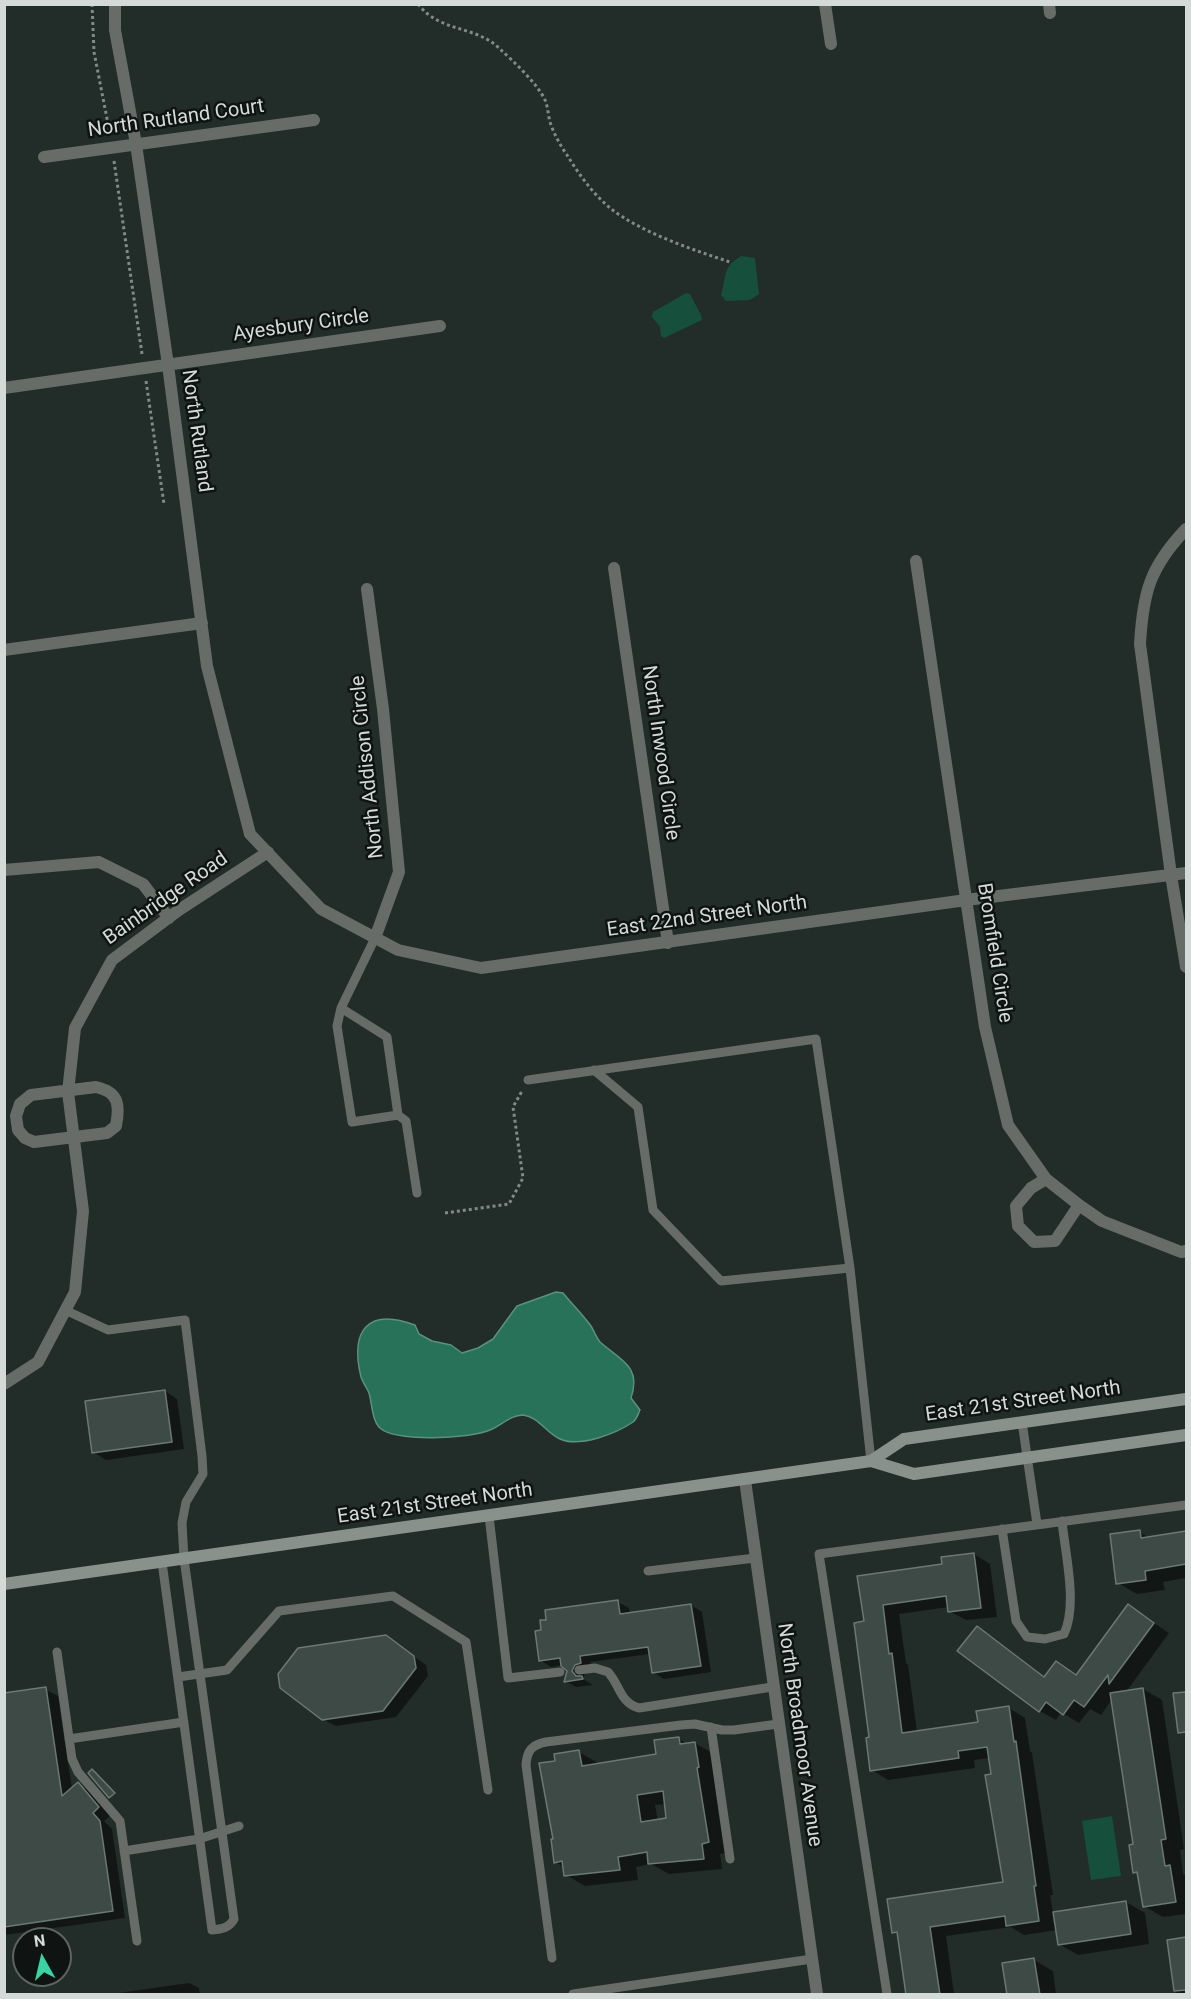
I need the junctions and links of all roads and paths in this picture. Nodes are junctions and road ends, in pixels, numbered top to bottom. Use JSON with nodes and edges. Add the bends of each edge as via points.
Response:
{"nodes":[{"id":1,"x":92,"y":4,"type":"edge"},
{"id":2,"x":115,"y":4,"type":"edge"},
{"id":3,"x":418,"y":4,"type":"edge"},
{"id":4,"x":825,"y":4,"type":"edge"},
{"id":5,"x":831,"y":44,"type":"dead end"},
{"id":6,"x":314,"y":120,"type":"dead end"},
{"id":7,"x":136,"y":144,"type":"junction"},
{"id":8,"x":112,"y":147,"type":"junction"},
{"id":9,"x":44,"y":157,"type":"dead end"},
{"id":10,"x":730,"y":262,"type":"dead end"},
{"id":11,"x":440,"y":326,"type":"dead end"},
{"id":12,"x":168,"y":365,"type":"junction"},
{"id":13,"x":145,"y":368,"type":"junction"},
{"id":14,"x":4,"y":388,"type":"edge"},
{"id":15,"x":164,"y":504,"type":"dead end"},
{"id":16,"x":1186,"y":529,"type":"edge"},
{"id":17,"x":916,"y":561,"type":"dead end"},
{"id":18,"x":614,"y":568,"type":"dead end"},
{"id":19,"x":367,"y":589,"type":"dead end"},
{"id":20,"x":202,"y":623,"type":"junction"},
{"id":21,"x":4,"y":650,"type":"edge"},
{"id":22,"x":268,"y":852,"type":"junction"},
{"id":23,"x":4,"y":870,"type":"edge"},
{"id":24,"x":1186,"y":873,"type":"edge"},
{"id":25,"x":1171,"y":875,"type":"junction"},
{"id":26,"x":966,"y":900,"type":"junction"},
{"id":27,"x":169,"y":918,"type":"junction"},
{"id":28,"x":375,"y":938,"type":"junction"},
{"id":29,"x":668,"y":943,"type":"junction"},
{"id":30,"x":1186,"y":967,"type":"edge"},
{"id":31,"x":341,"y":1008,"type":"junction"},
{"id":32,"x":594,"y":1070,"type":"junction"},
{"id":33,"x":528,"y":1080,"type":"joint"},
{"id":34,"x":68,"y":1092,"type":"junction"},
{"id":35,"x":398,"y":1115,"type":"junction"},
{"id":36,"x":74,"y":1136,"type":"junction"},
{"id":37,"x":1046,"y":1179,"type":"junction"},
{"id":38,"x":417,"y":1193,"type":"dead end"},
{"id":39,"x":1079,"y":1205,"type":"junction"},
{"id":40,"x":445,"y":1213,"type":"dead end"},
{"id":41,"x":1186,"y":1251,"type":"edge"},
{"id":42,"x":850,"y":1268,"type":"junction"},
{"id":43,"x":65,"y":1310,"type":"junction"},
{"id":44,"x":4,"y":1384,"type":"edge"},
{"id":45,"x":1186,"y":1399,"type":"edge"},
{"id":46,"x":1022,"y":1422,"type":"junction"},
{"id":47,"x":1186,"y":1435,"type":"edge"},
{"id":48,"x":1027,"y":1458,"type":"junction"},
{"id":49,"x":871,"y":1461,"type":"junction"},
{"id":50,"x":745,"y":1480,"type":"junction"},
{"id":51,"x":1186,"y":1505,"type":"edge"},
{"id":52,"x":489,"y":1516,"type":"junction"},
{"id":53,"x":1062,"y":1521,"type":"junction"},
{"id":54,"x":1037,"y":1524,"type":"junction"},
{"id":55,"x":1002,"y":1529,"type":"junction"},
{"id":56,"x":755,"y":1558,"type":"junction"},
{"id":57,"x":184,"y":1559,"type":"junction"},
{"id":58,"x":162,"y":1562,"type":"junction"},
{"id":59,"x":648,"y":1571,"type":"dead end"},
{"id":60,"x":4,"y":1584,"type":"edge"},
{"id":61,"x":57,"y":1652,"type":"dead end"},
{"id":62,"x":579,"y":1670,"type":"dead end"},
{"id":63,"x":560,"y":1672,"type":"dead end"},
{"id":64,"x":200,"y":1674,"type":"junction"},
{"id":65,"x":178,"y":1677,"type":"junction"},
{"id":66,"x":772,"y":1687,"type":"junction"},
{"id":67,"x":184,"y":1722,"type":"junction"},
{"id":68,"x":778,"y":1724,"type":"junction"},
{"id":69,"x":711,"y":1727,"type":"junction"},
{"id":70,"x":69,"y":1739,"type":"junction"},
{"id":71,"x":488,"y":1790,"type":"dead end"},
{"id":72,"x":239,"y":1826,"type":"dead end"},
{"id":73,"x":222,"y":1830,"type":"junction"},
{"id":74,"x":199,"y":1839,"type":"junction"},
{"id":75,"x":124,"y":1851,"type":"junction"},
{"id":76,"x":729,"y":1859,"type":"dead end"},
{"id":77,"x":137,"y":1941,"type":"dead end"},
{"id":78,"x":552,"y":1958,"type":"dead end"},
{"id":79,"x":812,"y":1959,"type":"junction"},
{"id":80,"x":573,"y":1995,"type":"edge"},
{"id":81,"x":817,"y":1995,"type":"edge"},
{"id":82,"x":887,"y":1995,"type":"edge"}],
"edges":[{"from":1,"to":8,"type":"path","via":[[94,52]]},
{"from":2,"to":7,"type":"street","name":"North Rutland","via":[[115,30]]},
{"from":3,"to":10,"type":"path","via":[[432,20],[484,37],[520,69],[546,103],[549,120],[567,157],[611,209],[662,236]]},
{"from":4,"to":5,"type":"street"},
{"from":6,"to":7,"type":"street","name":"North Rutland Court"},
{"from":7,"to":8,"type":"street","name":"North Rutland Court"},
{"from":7,"to":12,"type":"street","name":"North Rutland"},
{"from":8,"to":9,"type":"street","name":"North Rutland Court"},
{"from":8,"to":13,"type":"path"},
{"from":11,"to":12,"type":"street","name":"Ayesbury Circle"},
{"from":12,"to":13,"type":"street","name":"Ayesbury Circle"},
{"from":12,"to":20,"type":"street","name":"North Rutland"},
{"from":13,"to":14,"type":"street","name":"Ayesbury Circle"},
{"from":13,"to":15,"type":"path"},
{"from":16,"to":25,"type":"street","via":[[1159,561],[1142,615],[1140,644]]},
{"from":17,"to":26,"type":"street","name":"Bromfield Circle"},
{"from":18,"to":29,"type":"street","name":"North Inwood Circle"},
{"from":19,"to":28,"type":"street","name":"North Addison Circle","via":[[399,872]]},
{"from":20,"to":21,"type":"street"},
{"from":20,"to":22,"type":"street","name":"North Rutland","via":[[207,666],[250,834]]},
{"from":22,"to":27,"type":"street","name":"Bainbridge Road"},
{"from":22,"to":28,"type":"street","name":"East 22nd Street North","via":[[321,909]]},
{"from":23,"to":27,"type":"street","via":[[99,862],[143,884]]},
{"from":24,"to":25,"type":"street","name":"East 22nd Street North"},
{"from":25,"to":26,"type":"street","name":"East 22nd Street North"},
{"from":25,"to":30,"type":"street"},
{"from":26,"to":29,"type":"street","name":"East 22nd Street North"},
{"from":26,"to":37,"type":"street","name":"Bromfield Circle","via":[[985,1027],[1008,1125]]},
{"from":27,"to":34,"type":"street","name":"Bainbridge Road","via":[[112,960],[75,1028]]},
{"from":28,"to":29,"type":"street","name":"East 22nd Street North","via":[[398,950],[481,968]]},
{"from":28,"to":31,"type":"lane"},
{"from":31,"to":35,"type":"lane","via":[[387,1037]]},
{"from":31,"to":35,"type":"lane","via":[[338,1026],[352,1122]]},
{"from":32,"to":33,"type":"lane"},
{"from":32,"to":42,"type":"lane","via":[[638,1107],[653,1210],[720,1281]]},
{"from":32,"to":42,"type":"lane","via":[[816,1039]]},
{"from":33,"to":40,"type":"path","via":[[513,1107],[523,1178],[509,1204]]},
{"from":34,"to":36,"type":"street","name":"Bainbridge Road"},
{"from":34,"to":36,"type":"street","via":[[96,1088],[108,1090],[116,1098],[116,1126],[107,1132]]},
{"from":34,"to":36,"type":"street","via":[[31,1095],[20,1104],[16,1116],[18,1130],[34,1142]]},
{"from":35,"to":38,"type":"lane","via":[[406,1121]]},
{"from":36,"to":43,"type":"street","name":"Bainbridge Road","via":[[83,1211],[75,1292]]},
{"from":37,"to":39,"type":"street","name":"Bromfield Circle"},
{"from":37,"to":39,"type":"street","via":[[1031,1188],[1016,1206],[1018,1226],[1034,1242],[1055,1241]]},
{"from":39,"to":41,"type":"street","name":"Bromfield Circle","via":[[1102,1221]]},
{"from":42,"to":49,"type":"lane"},
{"from":43,"to":44,"type":"street","name":"Bainbridge Road","via":[[38,1362]]},
{"from":43,"to":57,"type":"lane","via":[[108,1330],[185,1320],[203,1474],[186,1502],[182,1523]]},
{"from":45,"to":46,"type":"main road","name":"East 21st Street North"},
{"from":46,"to":48,"type":"lane"},
{"from":46,"to":49,"type":"main road","name":"East 21st Street North","via":[[904,1439]]},
{"from":47,"to":48,"type":"main road","name":"East 21st Street North"},
{"from":48,"to":49,"type":"main road","name":"East 21st Street North","via":[[914,1474]]},
{"from":48,"to":54,"type":"lane"},
{"from":49,"to":50,"type":"main road","name":"East 21st Street North"},
{"from":50,"to":52,"type":"main road","name":"East 21st Street North"},
{"from":50,"to":56,"type":"street","name":"North Broadmoor Avenue"},
{"from":51,"to":53,"type":"lane"},
{"from":52,"to":57,"type":"main road","name":"East 21st Street North"},
{"from":52,"to":63,"type":"lane","via":[[508,1678]]},
{"from":53,"to":54,"type":"lane"},
{"from":53,"to":55,"type":"lane","via":[[1070,1623],[1064,1634],[1045,1639],[1027,1637],[1016,1621]]},
{"from":54,"to":55,"type":"lane"},
{"from":55,"to":82,"type":"lane","via":[[819,1554]]},
{"from":56,"to":59,"type":"lane"},
{"from":56,"to":66,"type":"street","name":"North Broadmoor Avenue"},
{"from":57,"to":58,"type":"main road","name":"East 21st Street North"},
{"from":57,"to":64,"type":"lane"},
{"from":58,"to":60,"type":"main road","name":"East 21st Street North"},
{"from":58,"to":65,"type":"lane"},
{"from":61,"to":70,"type":"lane"},
{"from":62,"to":66,"type":"lane","via":[[595,1668],[608,1672],[625,1701],[639,1708]]},
{"from":64,"to":65,"type":"lane"},
{"from":64,"to":71,"type":"lane","via":[[227,1670],[279,1611],[393,1596],[466,1642]]},
{"from":64,"to":73,"type":"lane"},
{"from":65,"to":67,"type":"lane"},
{"from":66,"to":68,"type":"street","name":"North Broadmoor Avenue"},
{"from":67,"to":70,"type":"lane"},
{"from":67,"to":74,"type":"lane"},
{"from":68,"to":69,"type":"lane","via":[[734,1730]]},
{"from":68,"to":79,"type":"street","name":"North Broadmoor Avenue"},
{"from":69,"to":76,"type":"lane"},
{"from":69,"to":78,"type":"lane","via":[[655,1727],[546,1742],[531,1748],[526,1765]]},
{"from":70,"to":75,"type":"lane","via":[[78,1772],[120,1821]]},
{"from":72,"to":73,"type":"lane"},
{"from":73,"to":74,"type":"lane"},
{"from":73,"to":74,"type":"lane","via":[[234,1919],[224,1929],[212,1930]]},
{"from":74,"to":75,"type":"lane"},
{"from":75,"to":77,"type":"lane"},
{"from":79,"to":80,"type":"lane"},
{"from":79,"to":81,"type":"street","name":"North Broadmoor Avenue"}]}
